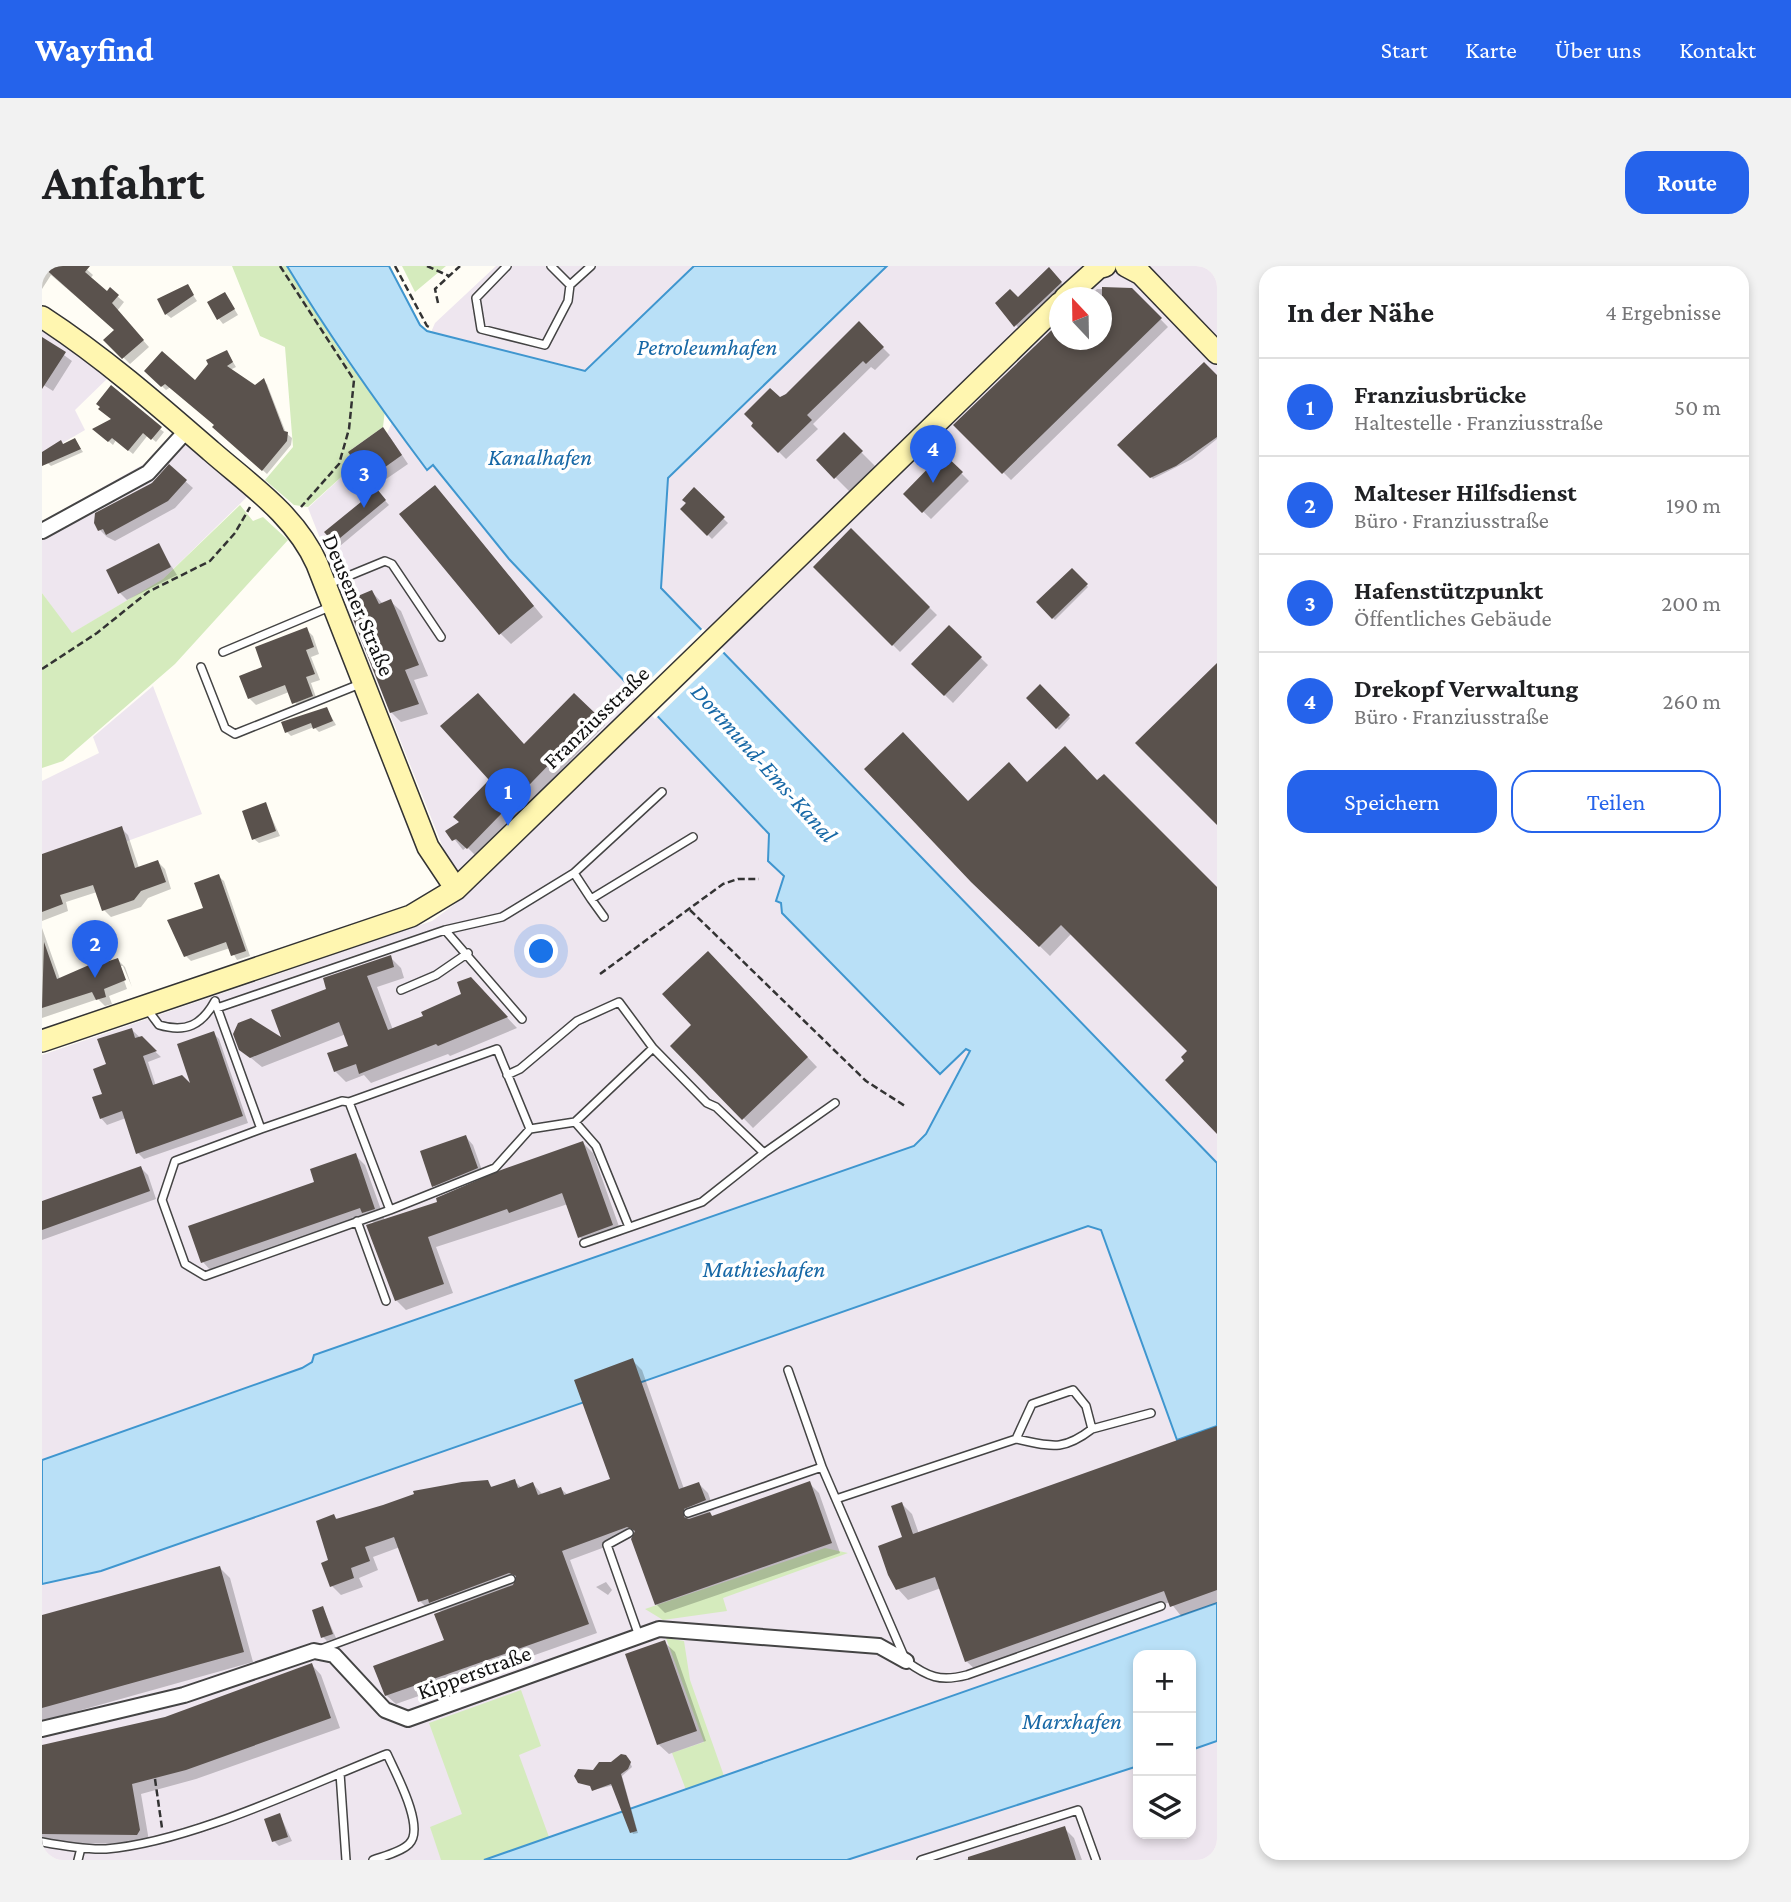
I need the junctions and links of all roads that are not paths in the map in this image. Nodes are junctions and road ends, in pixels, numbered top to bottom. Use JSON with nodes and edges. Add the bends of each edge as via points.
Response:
{"nodes":[{"id":1,"x":507,"y":266,"type":"edge"},
{"id":2,"x":551,"y":266,"type":"edge"},
{"id":3,"x":591,"y":266,"type":"edge"},
{"id":4,"x":1105,"y":266,"type":"edge"},
{"id":5,"x":1126,"y":266,"type":"edge"},
{"id":6,"x":570,"y":285,"type":"junction"},
{"id":7,"x":1077,"y":287,"type":"edge"},
{"id":8,"x":1049,"y":313,"type":"edge"},
{"id":9,"x":42,"y":317,"type":"edge"},
{"id":10,"x":1217,"y":353,"type":"edge"},
{"id":11,"x":187,"y":430,"type":"junction"},
{"id":12,"x":42,"y":531,"type":"edge"},
{"id":13,"x":325,"y":586,"type":"junction"},
{"id":14,"x":333,"y":606,"type":"junction"},
{"id":15,"x":441,"y":637,"type":"dead end"},
{"id":16,"x":223,"y":652,"type":"dead end"},
{"id":17,"x":201,"y":667,"type":"dead end"},
{"id":18,"x":363,"y":682,"type":"junction"},
{"id":19,"x":662,"y":792,"type":"dead end"},
{"id":20,"x":692,"y":837,"type":"dead end"},
{"id":21,"x":574,"y":873,"type":"junction"},
{"id":22,"x":456,"y":889,"type":"junction"},
{"id":23,"x":592,"y":899,"type":"junction"},
{"id":24,"x":604,"y":917,"type":"dead end"},
{"id":25,"x":445,"y":930,"type":"junction"},
{"id":26,"x":468,"y":953,"type":"junction"},
{"id":27,"x":401,"y":990,"type":"dead end"},
{"id":28,"x":214,"y":998,"type":"junction"},
{"id":29,"x":145,"y":1006,"type":"junction"},
{"id":30,"x":522,"y":1018,"type":"dead end"},
{"id":31,"x":42,"y":1041,"type":"edge"},
{"id":32,"x":653,"y":1048,"type":"junction"},
{"id":33,"x":508,"y":1075,"type":"junction"},
{"id":34,"x":349,"y":1102,"type":"junction"},
{"id":35,"x":835,"y":1103,"type":"dead end"},
{"id":36,"x":575,"y":1122,"type":"junction"},
{"id":37,"x":261,"y":1129,"type":"junction"},
{"id":38,"x":530,"y":1129,"type":"junction"},
{"id":39,"x":764,"y":1153,"type":"junction"},
{"id":40,"x":390,"y":1209,"type":"junction"},
{"id":41,"x":357,"y":1222,"type":"junction"},
{"id":42,"x":629,"y":1227,"type":"junction"},
{"id":43,"x":584,"y":1243,"type":"dead end"},
{"id":44,"x":386,"y":1301,"type":"dead end"},
{"id":45,"x":788,"y":1370,"type":"dead end"},
{"id":46,"x":1151,"y":1413,"type":"dead end"},
{"id":47,"x":1092,"y":1429,"type":"junction"},
{"id":48,"x":1016,"y":1439,"type":"junction"},
{"id":49,"x":822,"y":1467,"type":"junction"},
{"id":50,"x":836,"y":1499,"type":"junction"},
{"id":51,"x":688,"y":1513,"type":"dead end"},
{"id":52,"x":629,"y":1533,"type":"dead end"},
{"id":53,"x":511,"y":1579,"type":"dead end"},
{"id":54,"x":1161,"y":1606,"type":"dead end"},
{"id":55,"x":639,"y":1637,"type":"junction"},
{"id":56,"x":314,"y":1651,"type":"junction"},
{"id":57,"x":906,"y":1661,"type":"junction"},
{"id":58,"x":42,"y":1729,"type":"edge"},
{"id":59,"x":340,"y":1773,"type":"junction"},
{"id":60,"x":42,"y":1842,"type":"edge"},
{"id":61,"x":81,"y":1848,"type":"junction"},
{"id":62,"x":78,"y":1860,"type":"edge"},
{"id":63,"x":346,"y":1860,"type":"edge"},
{"id":64,"x":373,"y":1860,"type":"edge"},
{"id":65,"x":921,"y":1860,"type":"edge"},
{"id":66,"x":1096,"y":1860,"type":"edge"}],
"edges":[{"from":1,"to":6,"type":"lane","via":[[476,298],[481,329],[545,345],[568,301]]},
{"from":2,"to":6,"type":"lane"},
{"from":3,"to":6,"type":"lane"},
{"from":4,"to":7,"type":"main road"},
{"from":5,"to":10,"type":"main road","via":[[1141,274]]},
{"from":8,"to":22,"type":"main road","name":"Franziusstraße"},
{"from":9,"to":11,"type":"main road","name":"Deusener Straße"},
{"from":11,"to":12,"type":"street","via":[[148,473]]},
{"from":11,"to":13,"type":"main road","name":"Deusener Straße","via":[[289,519],[308,545]]},
{"from":13,"to":14,"type":"main road","name":"Deusener Straße"},
{"from":13,"to":15,"type":"lane","via":[[385,561],[392,564]]},
{"from":14,"to":16,"type":"lane"},
{"from":14,"to":18,"type":"main road","name":"Deusener Straße"},
{"from":17,"to":18,"type":"lane","via":[[226,728],[234,734]]},
{"from":18,"to":22,"type":"main road","name":"Deusener Straße","via":[[428,847]]},
{"from":19,"to":21,"type":"lane"},
{"from":20,"to":23,"type":"lane"},
{"from":21,"to":23,"type":"lane"},
{"from":21,"to":25,"type":"lane","via":[[502,917]]},
{"from":22,"to":28,"type":"main road","name":"Franziusstraße","via":[[411,916]]},
{"from":23,"to":24,"type":"lane"},
{"from":25,"to":26,"type":"lane"},
{"from":25,"to":28,"type":"lane"},
{"from":26,"to":27,"type":"lane","via":[[436,975]]},
{"from":26,"to":30,"type":"lane"},
{"from":28,"to":29,"type":"main road","name":"Franziusstraße"},
{"from":28,"to":29,"type":"lane","via":[[198,1024],[173,1029],[159,1025]]},
{"from":28,"to":37,"type":"lane"},
{"from":29,"to":31,"type":"main road","name":"Franziusstraße"},
{"from":32,"to":33,"type":"lane","via":[[619,1002],[576,1021]]},
{"from":32,"to":36,"type":"lane"},
{"from":32,"to":39,"type":"lane"},
{"from":33,"to":34,"type":"lane","via":[[497,1049]]},
{"from":33,"to":38,"type":"lane"},
{"from":34,"to":37,"type":"lane"},
{"from":34,"to":40,"type":"lane"},
{"from":35,"to":39,"type":"lane"},
{"from":36,"to":38,"type":"lane"},
{"from":36,"to":42,"type":"lane","via":[[596,1146]]},
{"from":37,"to":41,"type":"lane","via":[[174,1161],[162,1200],[185,1264],[205,1276]]},
{"from":38,"to":40,"type":"lane","via":[[495,1168]]},
{"from":39,"to":42,"type":"lane","via":[[702,1202]]},
{"from":40,"to":41,"type":"lane"},
{"from":41,"to":44,"type":"lane"},
{"from":42,"to":43,"type":"lane"},
{"from":45,"to":49,"type":"lane"},
{"from":46,"to":47,"type":"lane"},
{"from":47,"to":48,"type":"lane","via":[[1073,1443],[1057,1447]]},
{"from":47,"to":48,"type":"lane","via":[[1086,1406],[1073,1390],[1032,1404]]},
{"from":48,"to":50,"type":"lane"},
{"from":49,"to":50,"type":"lane"},
{"from":49,"to":51,"type":"lane"},
{"from":50,"to":57,"type":"lane"},
{"from":52,"to":55,"type":"lane","via":[[607,1545]]},
{"from":53,"to":56,"type":"lane"},
{"from":54,"to":57,"type":"lane","via":[[946,1681],[927,1677]]},
{"from":55,"to":56,"type":"street","name":"Kipperstraße","via":[[408,1719],[385,1710],[334,1655]]},
{"from":55,"to":57,"type":"street","name":"Kipperstraße","via":[[659,1629],[879,1646]]},
{"from":56,"to":58,"type":"street","via":[[184,1695]]},
{"from":59,"to":61,"type":"lane","via":[[207,1824],[106,1849]]},
{"from":59,"to":63,"type":"lane"},
{"from":59,"to":64,"type":"lane","via":[[387,1754],[409,1803],[413,1839],[408,1846]]},
{"from":60,"to":61,"type":"lane"},
{"from":61,"to":62,"type":"lane"},
{"from":65,"to":66,"type":"lane","via":[[1078,1810]]}]}
